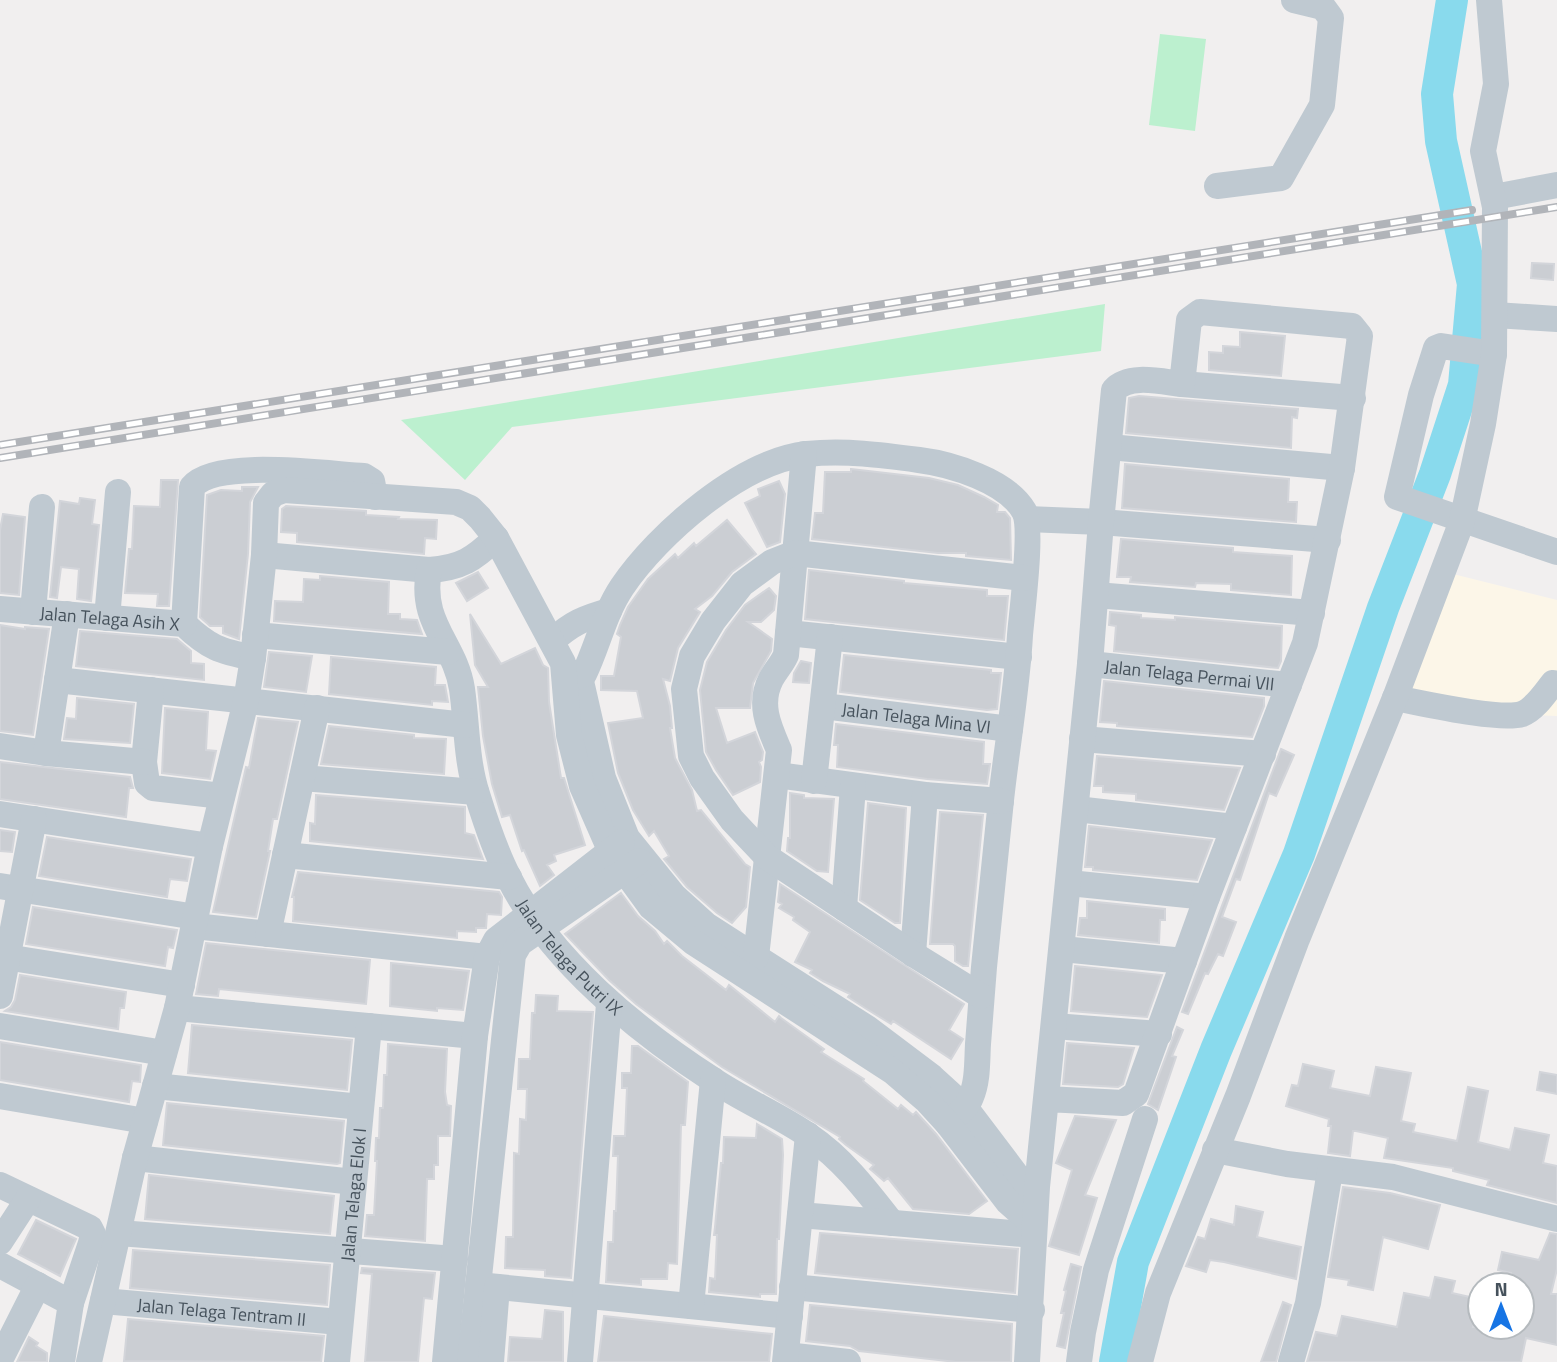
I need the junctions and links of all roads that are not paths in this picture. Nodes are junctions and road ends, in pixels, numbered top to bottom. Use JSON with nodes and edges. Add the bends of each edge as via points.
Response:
{"nodes":[{"id":1,"x":1294,"y":0,"type":"edge"},
{"id":2,"x":1489,"y":0,"type":"edge"},
{"id":3,"x":1217,"y":186,"type":"dead end"},
{"id":4,"x":1557,"y":186,"type":"edge"},
{"id":5,"x":1494,"y":197,"type":"junction"},
{"id":6,"x":1495,"y":315,"type":"junction"},
{"id":7,"x":1557,"y":319,"type":"edge"},
{"id":8,"x":1487,"y":353,"type":"junction"},
{"id":9,"x":1182,"y":384,"type":"junction"},
{"id":10,"x":1353,"y":398,"type":"junction"},
{"id":11,"x":1109,"y":447,"type":"junction"},
{"id":12,"x":804,"y":454,"type":"junction"},
{"id":13,"x":1342,"y":468,"type":"junction"},
{"id":14,"x":118,"y":492,"type":"dead end"},
{"id":15,"x":375,"y":496,"type":"junction"},
{"id":16,"x":42,"y":508,"type":"dead end"},
{"id":17,"x":1455,"y":518,"type":"junction"},
{"id":18,"x":1027,"y":519,"type":"junction"},
{"id":19,"x":1101,"y":522,"type":"junction"},
{"id":20,"x":496,"y":538,"type":"junction"},
{"id":21,"x":1328,"y":540,"type":"junction"},
{"id":22,"x":1557,"y":552,"type":"edge"},
{"id":23,"x":795,"y":553,"type":"junction"},
{"id":24,"x":264,"y":555,"type":"junction"},
{"id":25,"x":429,"y":570,"type":"junction"},
{"id":26,"x":1024,"y":578,"type":"junction"},
{"id":27,"x":1096,"y":595,"type":"junction"},
{"id":28,"x":0,"y":608,"type":"edge"},
{"id":29,"x":609,"y":611,"type":"junction"},
{"id":30,"x":33,"y":612,"type":"junction"},
{"id":31,"x":1312,"y":613,"type":"junction"},
{"id":32,"x":67,"y":614,"type":"junction"},
{"id":33,"x":107,"y":618,"type":"junction"},
{"id":34,"x":184,"y":624,"type":"junction"},
{"id":35,"x":788,"y":633,"type":"junction"},
{"id":36,"x":830,"y":637,"type":"junction"},
{"id":37,"x":254,"y":647,"type":"junction"},
{"id":38,"x":448,"y":652,"type":"junction"},
{"id":39,"x":1019,"y":657,"type":"junction"},
{"id":40,"x":1090,"y":664,"type":"junction"},
{"id":41,"x":565,"y":665,"type":"junction"},
{"id":42,"x":57,"y":680,"type":"junction"},
{"id":43,"x":1553,"y":683,"type":"dead end"},
{"id":44,"x":1289,"y":685,"type":"junction"},
{"id":45,"x":151,"y":690,"type":"junction"},
{"id":46,"x":1395,"y":698,"type":"junction"},
{"id":47,"x":246,"y":701,"type":"junction"},
{"id":48,"x":822,"y":706,"type":"junction"},
{"id":49,"x":317,"y":708,"type":"junction"},
{"id":50,"x":465,"y":725,"type":"junction"},
{"id":51,"x":1010,"y":729,"type":"junction"},
{"id":52,"x":1082,"y":738,"type":"junction"},
{"id":53,"x":0,"y":746,"type":"edge"},
{"id":54,"x":46,"y":753,"type":"junction"},
{"id":55,"x":1263,"y":754,"type":"junction"},
{"id":56,"x":144,"y":762,"type":"junction"},
{"id":57,"x":777,"y":775,"type":"junction"},
{"id":58,"x":302,"y":778,"type":"junction"},
{"id":59,"x":814,"y":780,"type":"junction"},
{"id":60,"x":853,"y":786,"type":"junction"},
{"id":61,"x":476,"y":792,"type":"junction"},
{"id":62,"x":925,"y":795,"type":"junction"},
{"id":63,"x":222,"y":796,"type":"junction"},
{"id":64,"x":1001,"y":802,"type":"junction"},
{"id":65,"x":1076,"y":809,"type":"junction"},
{"id":66,"x":0,"y":814,"type":"edge"},
{"id":67,"x":34,"y":819,"type":"junction"},
{"id":68,"x":1234,"y":827,"type":"junction"},
{"id":69,"x":210,"y":846,"type":"junction"},
{"id":70,"x":285,"y":855,"type":"junction"},
{"id":71,"x":626,"y":855,"type":"junction"},
{"id":72,"x":767,"y":857,"type":"junction"},
{"id":73,"x":509,"y":877,"type":"junction"},
{"id":74,"x":1069,"y":883,"type":"junction"},
{"id":75,"x":10,"y":887,"type":"edge"},
{"id":76,"x":1207,"y":897,"type":"junction"},
{"id":77,"x":844,"y":908,"type":"junction"},
{"id":78,"x":535,"y":920,"type":"junction"},
{"id":79,"x":195,"y":922,"type":"junction"},
{"id":80,"x":268,"y":934,"type":"junction"},
{"id":81,"x":1062,"y":949,"type":"junction"},
{"id":82,"x":913,"y":954,"type":"junction"},
{"id":83,"x":4,"y":957,"type":"edge"},
{"id":84,"x":487,"y":957,"type":"junction"},
{"id":85,"x":756,"y":957,"type":"junction"},
{"id":86,"x":1184,"y":961,"type":"junction"},
{"id":87,"x":0,"y":996,"type":"edge"},
{"id":88,"x":981,"y":996,"type":"junction"},
{"id":89,"x":179,"y":997,"type":"junction"},
{"id":90,"x":609,"y":1004,"type":"junction"},
{"id":91,"x":0,"y":1026,"type":"edge"},
{"id":92,"x":369,"y":1026,"type":"junction"},
{"id":93,"x":1054,"y":1026,"type":"junction"},
{"id":94,"x":1159,"y":1034,"type":"junction"},
{"id":95,"x":475,"y":1036,"type":"junction"},
{"id":96,"x":164,"y":1053,"type":"junction"},
{"id":97,"x":713,"y":1080,"type":"junction"},
{"id":98,"x":155,"y":1086,"type":"junction"},
{"id":99,"x":0,"y":1096,"type":"edge"},
{"id":100,"x":1047,"y":1099,"type":"junction"},
{"id":101,"x":361,"y":1107,"type":"junction"},
{"id":102,"x":957,"y":1115,"type":"junction"},
{"id":103,"x":1144,"y":1119,"type":"dead end"},
{"id":104,"x":145,"y":1121,"type":"junction"},
{"id":105,"x":808,"y":1135,"type":"junction"},
{"id":106,"x":1215,"y":1150,"type":"junction"},
{"id":107,"x":135,"y":1158,"type":"junction"},
{"id":108,"x":1330,"y":1171,"type":"junction"},
{"id":109,"x":354,"y":1182,"type":"junction"},
{"id":110,"x":0,"y":1185,"type":"edge"},
{"id":111,"x":28,"y":1199,"type":"junction"},
{"id":112,"x":800,"y":1215,"type":"junction"},
{"id":113,"x":1557,"y":1219,"type":"edge"},
{"id":114,"x":1035,"y":1220,"type":"junction"},
{"id":115,"x":892,"y":1223,"type":"junction"},
{"id":116,"x":118,"y":1233,"type":"junction"},
{"id":117,"x":0,"y":1241,"type":"edge"},
{"id":118,"x":347,"y":1251,"type":"junction"},
{"id":119,"x":455,"y":1259,"type":"junction"},
{"id":120,"x":0,"y":1265,"type":"edge"},
{"id":121,"x":38,"y":1285,"type":"junction"},
{"id":122,"x":488,"y":1286,"type":"junction"},
{"id":123,"x":792,"y":1287,"type":"junction"},
{"id":124,"x":585,"y":1296,"type":"junction"},
{"id":125,"x":103,"y":1301,"type":"junction"},
{"id":126,"x":71,"y":1303,"type":"junction"},
{"id":127,"x":691,"y":1306,"type":"junction"},
{"id":128,"x":1032,"y":1310,"type":"junction"},
{"id":129,"x":790,"y":1316,"type":"junction"},
{"id":130,"x":340,"y":1322,"type":"junction"},
{"id":131,"x":785,"y":1359,"type":"edge"},
{"id":132,"x":0,"y":1360,"type":"edge"},
{"id":133,"x":62,"y":1362,"type":"edge"},
{"id":134,"x":89,"y":1362,"type":"edge"},
{"id":135,"x":337,"y":1362,"type":"edge"},
{"id":136,"x":445,"y":1362,"type":"edge"},
{"id":137,"x":470,"y":1362,"type":"edge"},
{"id":138,"x":491,"y":1362,"type":"edge"},
{"id":139,"x":580,"y":1362,"type":"edge"},
{"id":140,"x":848,"y":1362,"type":"edge"},
{"id":141,"x":1027,"y":1362,"type":"edge"},
{"id":142,"x":1079,"y":1362,"type":"edge"},
{"id":143,"x":1140,"y":1362,"type":"edge"},
{"id":144,"x":1291,"y":1362,"type":"edge"}],
"edges":[{"from":1,"to":3,"type":"street","via":[[1323,7],[1331,18],[1322,105],[1281,178]]},
{"from":2,"to":5,"type":"street","via":[[1496,84],[1483,151]]},
{"from":4,"to":5,"type":"street"},
{"from":5,"to":6,"type":"street"},
{"from":6,"to":7,"type":"street"},
{"from":6,"to":8,"type":"street"},
{"from":8,"to":17,"type":"street","via":[[1483,424]]},
{"from":8,"to":17,"type":"street","via":[[1441,346],[1434,351],[1396,492],[1405,501]]},
{"from":9,"to":10,"type":"street"},
{"from":9,"to":10,"type":"street","via":[[1189,320],[1204,312],[1352,326],[1360,336]]},
{"from":9,"to":11,"type":"street","via":[[1132,380],[1118,386]]},
{"from":10,"to":13,"type":"street"},
{"from":11,"to":13,"type":"street"},
{"from":11,"to":19,"type":"street"},
{"from":12,"to":18,"type":"street","via":[[851,452],[955,468],[998,486]]},
{"from":12,"to":23,"type":"street"},
{"from":12,"to":29,"type":"street","via":[[741,478],[688,515],[622,586]]},
{"from":13,"to":21,"type":"street"},
{"from":14,"to":33,"type":"street"},
{"from":15,"to":20,"type":"street","via":[[456,502],[481,517]]},
{"from":15,"to":24,"type":"street","via":[[284,490],[273,494],[266,503]]},
{"from":15,"to":34,"type":"street","via":[[372,481],[364,477],[257,469],[198,480],[192,487]]},
{"from":16,"to":30,"type":"street"},
{"from":17,"to":22,"type":"street"},
{"from":17,"to":46,"type":"street"},
{"from":18,"to":19,"type":"street"},
{"from":18,"to":26,"type":"street"},
{"from":19,"to":21,"type":"street"},
{"from":19,"to":27,"type":"street"},
{"from":20,"to":25,"type":"street","via":[[478,555],[452,569]]},
{"from":20,"to":41,"type":"street"},
{"from":21,"to":31,"type":"street"},
{"from":23,"to":26,"type":"street"},
{"from":23,"to":35,"type":"street"},
{"from":23,"to":72,"type":"street","via":[[772,562],[743,584],[692,656],[684,689],[691,756],[732,820]]},
{"from":24,"to":25,"type":"street"},
{"from":24,"to":37,"type":"street"},
{"from":25,"to":38,"type":"street","name":"Jalan Telaga Putri IX","via":[[428,606]]},
{"from":26,"to":39,"type":"street"},
{"from":27,"to":31,"type":"street"},
{"from":27,"to":40,"type":"street"},
{"from":28,"to":30,"type":"street","name":"Jalan Telaga Asih X"},
{"from":29,"to":41,"type":"street","via":[[576,622]]},
{"from":29,"to":41,"type":"street","via":[[589,663]]},
{"from":30,"to":32,"type":"street","name":"Jalan Telaga Asih X"},
{"from":31,"to":44,"type":"street"},
{"from":32,"to":33,"type":"street","name":"Jalan Telaga Asih X"},
{"from":32,"to":42,"type":"street"},
{"from":33,"to":34,"type":"street","name":"Jalan Telaga Asih X"},
{"from":34,"to":37,"type":"street","name":"Jalan Telaga Asih X","via":[[220,651]]},
{"from":35,"to":36,"type":"street"},
{"from":35,"to":57,"type":"street","via":[[786,655],[769,682],[765,705],[768,727],[779,750]]},
{"from":36,"to":39,"type":"street"},
{"from":36,"to":48,"type":"street"},
{"from":37,"to":38,"type":"street","name":"Jalan Telaga Asih X"},
{"from":37,"to":47,"type":"street"},
{"from":38,"to":50,"type":"street","name":"Jalan Telaga Putri IX","via":[[460,677]]},
{"from":39,"to":51,"type":"street"},
{"from":40,"to":44,"type":"street","name":"Jalan Telaga Permai VII"},
{"from":40,"to":52,"type":"street"},
{"from":41,"to":71,"type":"street","via":[[590,730]]},
{"from":42,"to":45,"type":"street"},
{"from":42,"to":54,"type":"street"},
{"from":43,"to":46,"type":"street","via":[[1522,714],[1471,712]]},
{"from":44,"to":55,"type":"street"},
{"from":45,"to":47,"type":"street"},
{"from":45,"to":56,"type":"street"},
{"from":46,"to":106,"type":"street"},
{"from":47,"to":49,"type":"street"},
{"from":47,"to":63,"type":"street"},
{"from":48,"to":51,"type":"street","name":"Jalan Telaga Mina VI"},
{"from":48,"to":59,"type":"street"},
{"from":49,"to":50,"type":"street"},
{"from":49,"to":58,"type":"street"},
{"from":50,"to":61,"type":"street","name":"Jalan Telaga Putri IX"},
{"from":51,"to":64,"type":"street"},
{"from":52,"to":55,"type":"street"},
{"from":52,"to":65,"type":"street"},
{"from":53,"to":54,"type":"street"},
{"from":54,"to":56,"type":"street"},
{"from":55,"to":68,"type":"street"},
{"from":56,"to":63,"type":"street","via":[[145,778],[153,788]]},
{"from":57,"to":59,"type":"street"},
{"from":57,"to":72,"type":"street"},
{"from":58,"to":61,"type":"street"},
{"from":58,"to":70,"type":"street"},
{"from":59,"to":60,"type":"street"},
{"from":60,"to":62,"type":"street"},
{"from":60,"to":77,"type":"street"},
{"from":61,"to":73,"type":"street","name":"Jalan Telaga Putri IX"},
{"from":62,"to":64,"type":"street"},
{"from":62,"to":82,"type":"street"},
{"from":63,"to":69,"type":"street"},
{"from":64,"to":88,"type":"street"},
{"from":65,"to":68,"type":"street"},
{"from":65,"to":74,"type":"street"},
{"from":66,"to":67,"type":"street"},
{"from":67,"to":69,"type":"street"},
{"from":67,"to":75,"type":"street"},
{"from":68,"to":76,"type":"street"},
{"from":69,"to":79,"type":"street"},
{"from":70,"to":73,"type":"street"},
{"from":70,"to":80,"type":"street"},
{"from":71,"to":78,"type":"street"},
{"from":71,"to":85,"type":"street","via":[[706,925]]},
{"from":71,"to":102,"type":"street","via":[[651,907],[693,942],[892,1071],[927,1101]]},
{"from":72,"to":77,"type":"street"},
{"from":72,"to":85,"type":"street"},
{"from":73,"to":78,"type":"street","name":"Jalan Telaga Putri IX"},
{"from":74,"to":76,"type":"street"},
{"from":74,"to":81,"type":"street"},
{"from":75,"to":79,"type":"street"},
{"from":75,"to":83,"type":"street"},
{"from":76,"to":86,"type":"street"},
{"from":77,"to":82,"type":"street"},
{"from":78,"to":84,"type":"street","via":[[496,940]]},
{"from":78,"to":90,"type":"street","name":"Jalan Telaga Putri IX"},
{"from":78,"to":122,"type":"street","via":[[513,955]]},
{"from":79,"to":80,"type":"street"},
{"from":79,"to":89,"type":"street"},
{"from":80,"to":84,"type":"street"},
{"from":81,"to":86,"type":"street"},
{"from":81,"to":93,"type":"street"},
{"from":82,"to":88,"type":"street"},
{"from":83,"to":87,"type":"street"},
{"from":83,"to":89,"type":"street"},
{"from":84,"to":95,"type":"street"},
{"from":85,"to":102,"type":"street","via":[[932,1077]]},
{"from":86,"to":94,"type":"street"},
{"from":88,"to":102,"type":"street","via":[[974,1086]]},
{"from":89,"to":92,"type":"street"},
{"from":89,"to":96,"type":"street"},
{"from":90,"to":97,"type":"street","name":"Jalan Telaga Putri IX"},
{"from":90,"to":124,"type":"street"},
{"from":91,"to":96,"type":"street"},
{"from":92,"to":95,"type":"street"},
{"from":92,"to":101,"type":"street","name":"Jalan Telaga Elok I"},
{"from":93,"to":94,"type":"street"},
{"from":93,"to":100,"type":"street"},
{"from":94,"to":100,"type":"street","via":[[1130,1100],[1123,1104]]},
{"from":95,"to":119,"type":"street"},
{"from":96,"to":98,"type":"street"},
{"from":97,"to":105,"type":"street","name":"Jalan Telaga Putri IX"},
{"from":97,"to":127,"type":"street"},
{"from":98,"to":101,"type":"street"},
{"from":98,"to":104,"type":"street"},
{"from":99,"to":104,"type":"street"},
{"from":100,"to":114,"type":"street"},
{"from":101,"to":109,"type":"street","name":"Jalan Telaga Elok I"},
{"from":102,"to":114,"type":"street"},
{"from":103,"to":142,"type":"street","via":[[1096,1270]]},
{"from":104,"to":107,"type":"street"},
{"from":105,"to":112,"type":"street"},
{"from":105,"to":115,"type":"street","name":"Jalan Telaga Putri IX","via":[[852,1173]]},
{"from":106,"to":108,"type":"street"},
{"from":106,"to":143,"type":"street","via":[[1158,1293]]},
{"from":107,"to":109,"type":"street"},
{"from":107,"to":116,"type":"street"},
{"from":108,"to":113,"type":"street","via":[[1393,1177]]},
{"from":108,"to":144,"type":"street","via":[[1308,1303]]},
{"from":109,"to":118,"type":"street","name":"Jalan Telaga Elok I"},
{"from":110,"to":111,"type":"street"},
{"from":111,"to":117,"type":"street"},
{"from":111,"to":126,"type":"street","via":[[90,1228],[93,1234]]},
{"from":112,"to":115,"type":"street"},
{"from":112,"to":123,"type":"street"},
{"from":114,"to":115,"type":"street"},
{"from":114,"to":128,"type":"street"},
{"from":116,"to":118,"type":"street"},
{"from":116,"to":125,"type":"street"},
{"from":118,"to":119,"type":"street"},
{"from":118,"to":130,"type":"street","name":"Jalan Telaga Elok I"},
{"from":119,"to":136,"type":"street"},
{"from":120,"to":121,"type":"street"},
{"from":121,"to":126,"type":"street"},
{"from":121,"to":132,"type":"street"},
{"from":122,"to":124,"type":"street"},
{"from":122,"to":137,"type":"street"},
{"from":122,"to":138,"type":"street"},
{"from":123,"to":128,"type":"street"},
{"from":123,"to":129,"type":"street"},
{"from":124,"to":127,"type":"street"},
{"from":124,"to":139,"type":"street"},
{"from":125,"to":130,"type":"street","name":"Jalan Telaga Tentram II"},
{"from":125,"to":134,"type":"street"},
{"from":126,"to":133,"type":"street"},
{"from":127,"to":129,"type":"street"},
{"from":128,"to":141,"type":"street"},
{"from":129,"to":131,"type":"street"},
{"from":130,"to":135,"type":"street","name":"Jalan Telaga Elok I"},
{"from":131,"to":140,"type":"street"}]}
